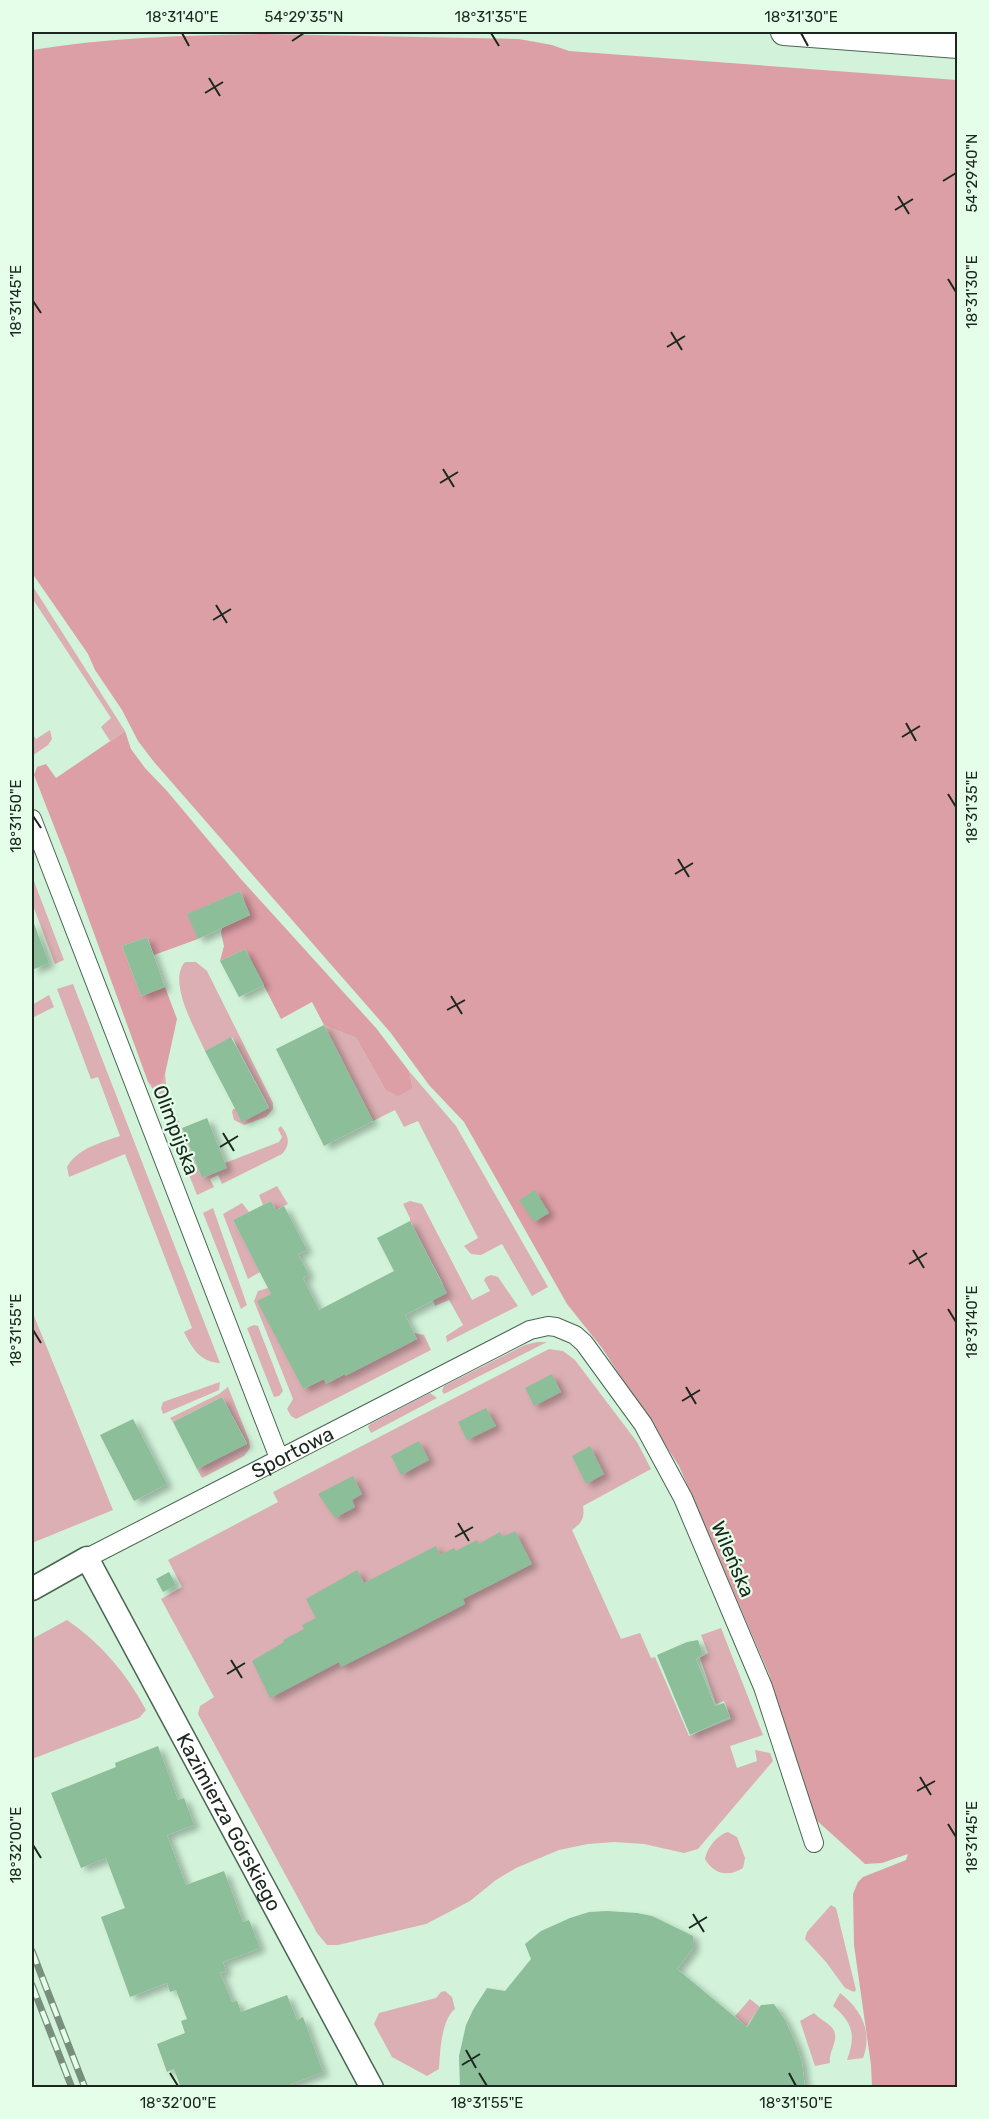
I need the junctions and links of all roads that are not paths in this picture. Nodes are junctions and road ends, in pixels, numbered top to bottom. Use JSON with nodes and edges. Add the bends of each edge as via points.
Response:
{"nodes":[{"id":1,"x":783,"y":32,"type":"edge"},
{"id":2,"x":957,"y":45,"type":"edge"},
{"id":3,"x":32,"y":819,"type":"edge"},
{"id":4,"x":556,"y":1327,"type":"joint"},
{"id":5,"x":279,"y":1458,"type":"junction"},
{"id":6,"x":87,"y":1558,"type":"junction"},
{"id":7,"x":32,"y":1589,"type":"edge"},
{"id":8,"x":814,"y":1843,"type":"dead end"},
{"id":9,"x":372,"y":2088,"type":"edge"}],
"edges":[{"from":1,"to":2,"type":"main road"},
{"from":3,"to":5,"type":"street","name":"Olimpijska"},
{"from":4,"to":5,"type":"street","name":"Sportowa","via":[[530,1330]]},
{"from":4,"to":8,"type":"street","name":"Wileńska","via":[[575,1335],[591,1350],[643,1425],[682,1498],[763,1688]]},
{"from":5,"to":6,"type":"street","name":"Sportowa"},
{"from":6,"to":7,"type":"street","name":"Sportowa"},
{"from":6,"to":9,"type":"street","name":"Kazimierza Górskiego"}]}
